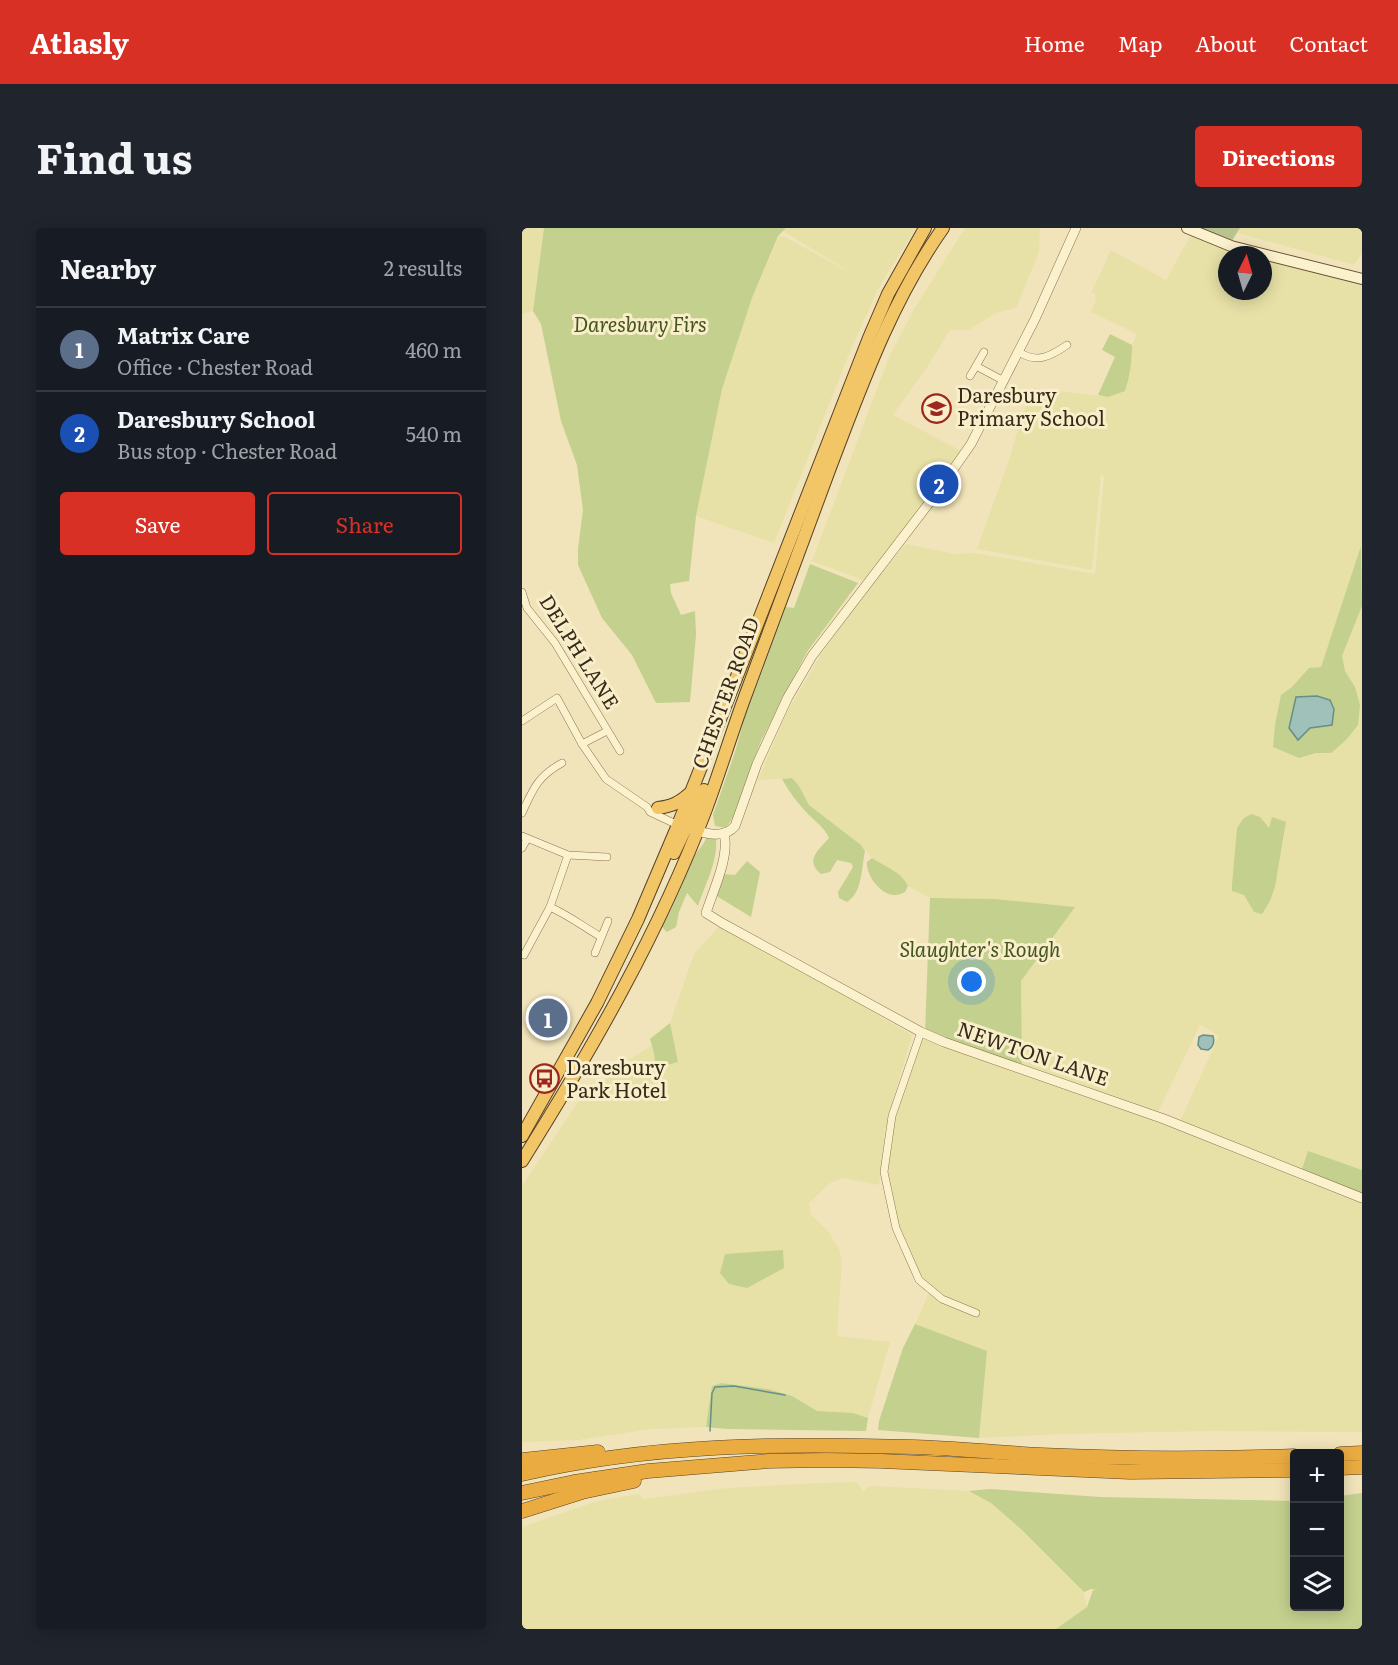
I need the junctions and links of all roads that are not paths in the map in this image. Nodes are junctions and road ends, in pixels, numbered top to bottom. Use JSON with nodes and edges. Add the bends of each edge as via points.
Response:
{"nodes":[{"id":1,"x":926,"y":228,"type":"edge"},
{"id":2,"x":943,"y":228,"type":"edge"},
{"id":3,"x":1076,"y":228,"type":"edge"},
{"id":4,"x":1187,"y":228,"type":"edge"},
{"id":5,"x":1362,"y":279,"type":"edge"},
{"id":6,"x":1067,"y":345,"type":"dead end"},
{"id":7,"x":984,"y":352,"type":"dead end"},
{"id":8,"x":1018,"y":352,"type":"junction"},
{"id":9,"x":976,"y":366,"type":"junction"},
{"id":10,"x":970,"y":376,"type":"dead end"},
{"id":11,"x":1004,"y":381,"type":"junction"},
{"id":12,"x":522,"y":592,"type":"edge"},
{"id":13,"x":522,"y":721,"type":"edge"},
{"id":14,"x":607,"y":731,"type":"junction"},
{"id":15,"x":582,"y":744,"type":"junction"},
{"id":16,"x":620,"y":751,"type":"dead end"},
{"id":17,"x":562,"y":763,"type":"dead end"},
{"id":18,"x":691,"y":792,"type":"junction"},
{"id":19,"x":653,"y":808,"type":"junction"},
{"id":20,"x":522,"y":813,"type":"edge"},
{"id":21,"x":689,"y":824,"type":"junction"},
{"id":22,"x":721,"y":834,"type":"junction"},
{"id":23,"x":525,"y":838,"type":"edge"},
{"id":24,"x":522,"y":848,"type":"edge"},
{"id":25,"x":568,"y":855,"type":"junction"},
{"id":26,"x":607,"y":857,"type":"dead end"},
{"id":27,"x":549,"y":907,"type":"junction"},
{"id":28,"x":608,"y":921,"type":"dead end"},
{"id":29,"x":601,"y":937,"type":"junction"},
{"id":30,"x":595,"y":953,"type":"dead end"},
{"id":31,"x":524,"y":955,"type":"dead end"},
{"id":32,"x":921,"y":1032,"type":"junction"},
{"id":33,"x":526,"y":1139,"type":"edge"},
{"id":34,"x":522,"y":1161,"type":"edge"},
{"id":35,"x":1362,"y":1198,"type":"edge"},
{"id":36,"x":976,"y":1313,"type":"dead end"},
{"id":37,"x":728,"y":1447,"type":"junction"},
{"id":38,"x":1362,"y":1453,"type":"edge"},
{"id":39,"x":1344,"y":1454,"type":"edge"},
{"id":40,"x":1290,"y":1456,"type":"edge"},
{"id":41,"x":522,"y":1460,"type":"edge"},
{"id":42,"x":727,"y":1464,"type":"junction"},
{"id":43,"x":1362,"y":1467,"type":"edge"},
{"id":44,"x":1344,"y":1468,"type":"edge"},
{"id":45,"x":1290,"y":1470,"type":"edge"},
{"id":46,"x":522,"y":1474,"type":"edge"},
{"id":47,"x":522,"y":1492,"type":"edge"},
{"id":48,"x":522,"y":1510,"type":"edge"}],
"edges":[{"from":1,"to":18,"type":"highway","name":"CHESTER ROAD","via":[[888,294],[869,338]]},
{"from":2,"to":21,"type":"highway","name":"CHESTER ROAD","via":[[900,300],[864,380],[736,724]]},
{"from":3,"to":8,"type":"street"},
{"from":4,"to":5,"type":"main road","via":[[1232,246]]},
{"from":6,"to":8,"type":"street","via":[[1047,358]]},
{"from":7,"to":9,"type":"street"},
{"from":8,"to":11,"type":"street"},
{"from":9,"to":10,"type":"street"},
{"from":9,"to":11,"type":"street"},
{"from":11,"to":22,"type":"street","via":[[958,464],[812,656],[760,756],[735,826]]},
{"from":12,"to":14,"type":"street","name":"DELPH LANE","via":[[527,608],[555,643]]},
{"from":13,"to":15,"type":"street","via":[[556,698]]},
{"from":14,"to":15,"type":"street","name":"DELPH LANE"},
{"from":14,"to":16,"type":"street","name":"DELPH LANE"},
{"from":15,"to":19,"type":"street","via":[[606,779]]},
{"from":17,"to":20,"type":"street","via":[[537,783]]},
{"from":18,"to":19,"type":"highway","via":[[671,807]]},
{"from":18,"to":21,"type":"highway","name":"CHESTER ROAD"},
{"from":19,"to":21,"type":"street"},
{"from":19,"to":21,"type":"street","via":[[650,812]]},
{"from":21,"to":22,"type":"street"},
{"from":21,"to":33,"type":"highway","name":"CHESTER ROAD"},
{"from":21,"to":33,"type":"highway","name":"CHESTER ROAD","via":[[670,893],[629,977],[591,1047]]},
{"from":22,"to":32,"type":"street","name":"NEWTON LANE","via":[[726,845],[724,856],[706,913]]},
{"from":23,"to":24,"type":"street"},
{"from":23,"to":25,"type":"street"},
{"from":25,"to":26,"type":"street"},
{"from":25,"to":27,"type":"street"},
{"from":27,"to":29,"type":"street"},
{"from":27,"to":31,"type":"street"},
{"from":28,"to":29,"type":"street"},
{"from":29,"to":30,"type":"street"},
{"from":32,"to":35,"type":"street","name":"NEWTON LANE","via":[[1164,1119]]},
{"from":32,"to":36,"type":"street","via":[[892,1116],[884,1172],[896,1228],[919,1280],[942,1299]]},
{"from":33,"to":34,"type":"highway","name":"CHESTER ROAD"},
{"from":37,"to":40,"type":"highway","via":[[915,1447],[1130,1458]]},
{"from":37,"to":41,"type":"highway","via":[[680,1444]]},
{"from":37,"to":46,"type":"highway","via":[[622,1457]]},
{"from":38,"to":39,"type":"highway"},
{"from":42,"to":45,"type":"highway","via":[[881,1461],[1130,1472]]},
{"from":42,"to":47,"type":"highway","via":[[612,1475]]},
{"from":42,"to":48,"type":"highway","via":[[604,1487]]},
{"from":43,"to":44,"type":"highway"}]}
